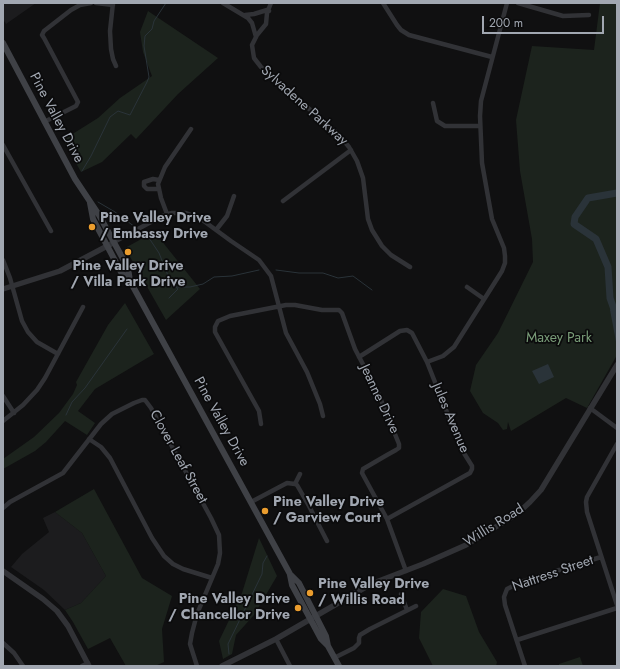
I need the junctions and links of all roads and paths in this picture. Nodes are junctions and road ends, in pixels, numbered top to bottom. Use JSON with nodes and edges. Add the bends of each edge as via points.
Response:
{"nodes":[{"id":1,"x":92,"y":3,"type":"edge"},
{"id":2,"x":96,"y":3,"type":"edge"},
{"id":3,"x":223,"y":3,"type":"edge"},
{"id":4,"x":271,"y":3,"type":"edge"},
{"id":5,"x":383,"y":3,"type":"edge"},
{"id":6,"x":506,"y":3,"type":"edge"},
{"id":7,"x":518,"y":3,"type":"edge"},
{"id":8,"x":113,"y":4,"type":"edge"},
{"id":9,"x":269,"y":11,"type":"junction"},
{"id":10,"x":244,"y":14,"type":"junction"},
{"id":11,"x":589,"y":15,"type":"dead end"},
{"id":12,"x":256,"y":37,"type":"junction"},
{"id":13,"x":3,"y":43,"type":"edge"},
{"id":14,"x":492,"y":57,"type":"junction"},
{"id":15,"x":116,"y":66,"type":"dead end"},
{"id":16,"x":433,"y":103,"type":"dead end"},
{"id":17,"x":44,"y":122,"type":"junction"},
{"id":18,"x":480,"y":126,"type":"junction"},
{"id":19,"x":191,"y":130,"type":"dead end"},
{"id":20,"x":3,"y":145,"type":"edge"},
{"id":21,"x":351,"y":150,"type":"junction"},
{"id":22,"x":5,"y":154,"type":"edge"},
{"id":23,"x":159,"y":180,"type":"junction"},
{"id":24,"x":158,"y":189,"type":"junction"},
{"id":25,"x":234,"y":196,"type":"dead end"},
{"id":26,"x":283,"y":201,"type":"dead end"},
{"id":27,"x":90,"y":203,"type":"junction"},
{"id":28,"x":167,"y":214,"type":"junction"},
{"id":29,"x":216,"y":230,"type":"junction"},
{"id":30,"x":51,"y":231,"type":"dead end"},
{"id":31,"x":114,"y":242,"type":"junction"},
{"id":32,"x":108,"y":246,"type":"junction"},
{"id":33,"x":3,"y":260,"type":"edge"},
{"id":34,"x":410,"y":267,"type":"dead end"},
{"id":35,"x":130,"y":281,"type":"junction"},
{"id":36,"x":12,"y":286,"type":"junction"},
{"id":37,"x":467,"y":287,"type":"dead end"},
{"id":38,"x":3,"y":289,"type":"edge"},
{"id":39,"x":484,"y":299,"type":"junction"},
{"id":40,"x":83,"y":307,"type":"dead end"},
{"id":41,"x":279,"y":307,"type":"junction"},
{"id":42,"x":58,"y":354,"type":"junction"},
{"id":43,"x":359,"y":357,"type":"junction"},
{"id":44,"x":427,"y":362,"type":"junction"},
{"id":45,"x":616,"y":367,"type":"edge"},
{"id":46,"x":3,"y":396,"type":"edge"},
{"id":47,"x":590,"y":408,"type":"junction"},
{"id":48,"x":14,"y":413,"type":"junction"},
{"id":49,"x":323,"y":416,"type":"dead end"},
{"id":50,"x":3,"y":421,"type":"edge"},
{"id":51,"x":261,"y":424,"type":"dead end"},
{"id":52,"x":617,"y":428,"type":"edge"},
{"id":53,"x":89,"y":439,"type":"junction"},
{"id":54,"x":617,"y":444,"type":"edge"},
{"id":55,"x":300,"y":474,"type":"dead end"},
{"id":56,"x":295,"y":484,"type":"junction"},
{"id":57,"x":251,"y":502,"type":"junction"},
{"id":58,"x":3,"y":508,"type":"edge"},
{"id":59,"x":387,"y":519,"type":"junction"},
{"id":60,"x":327,"y":541,"type":"dead end"},
{"id":61,"x":601,"y":557,"type":"junction"},
{"id":62,"x":3,"y":571,"type":"edge"},
{"id":63,"x":406,"y":571,"type":"junction"},
{"id":64,"x":212,"y":578,"type":"junction"},
{"id":65,"x":401,"y":594,"type":"dead end"},
{"id":66,"x":416,"y":606,"type":"dead end"},
{"id":67,"x":617,"y":607,"type":"edge"},
{"id":68,"x":407,"y":610,"type":"junction"},
{"id":69,"x":314,"y":618,"type":"junction"},
{"id":70,"x":276,"y":639,"type":"junction"},
{"id":71,"x":517,"y":640,"type":"junction"},
{"id":72,"x":3,"y":643,"type":"edge"},
{"id":73,"x":334,"y":658,"type":"junction"},
{"id":74,"x":88,"y":664,"type":"edge"},
{"id":75,"x":23,"y":666,"type":"edge"},
{"id":76,"x":82,"y":666,"type":"edge"},
{"id":77,"x":196,"y":666,"type":"edge"},
{"id":78,"x":222,"y":666,"type":"edge"},
{"id":79,"x":290,"y":666,"type":"edge"},
{"id":80,"x":339,"y":666,"type":"edge"},
{"id":81,"x":525,"y":666,"type":"edge"}],
"edges":[{"from":1,"to":17,"type":"street","via":[[71,10],[42,34],[78,102],[76,106]]},
{"from":2,"to":8,"type":"street"},
{"from":3,"to":10,"type":"street"},
{"from":4,"to":9,"type":"street","name":"Sylvadene Parkway"},
{"from":5,"to":14,"type":"street","via":[[397,25],[409,35]]},
{"from":6,"to":14,"type":"street"},
{"from":7,"to":11,"type":"street","via":[[563,16]]},
{"from":8,"to":15,"type":"street","via":[[110,31],[112,59]]},
{"from":9,"to":10,"type":"street"},
{"from":9,"to":12,"type":"street","name":"Sylvadene Parkway","via":[[266,24]]},
{"from":10,"to":12,"type":"street","via":[[252,24]]},
{"from":12,"to":21,"type":"street","name":"Sylvadene Parkway","via":[[252,45],[252,54],[258,64],[338,134]]},
{"from":13,"to":17,"type":"main road","name":"Pine Valley Drive"},
{"from":14,"to":18,"type":"street","via":[[481,101]]},
{"from":16,"to":18,"type":"street","via":[[437,121],[445,126]]},
{"from":17,"to":27,"type":"main road","name":"Pine Valley Drive"},
{"from":18,"to":39,"type":"street","via":[[481,159],[492,218],[505,256],[504,266]]},
{"from":19,"to":23,"type":"street"},
{"from":20,"to":22,"type":"street"},
{"from":21,"to":26,"type":"street"},
{"from":21,"to":34,"type":"street","name":"Sylvadene Parkway","via":[[363,178],[368,219],[372,230],[391,255]]},
{"from":22,"to":30,"type":"street"},
{"from":23,"to":24,"type":"street"},
{"from":23,"to":24,"type":"street","via":[[144,182],[147,189]]},
{"from":24,"to":28,"type":"street"},
{"from":25,"to":29,"type":"street","via":[[227,216]]},
{"from":27,"to":31,"type":"main road","name":"Pine Valley Drive"},
{"from":27,"to":32,"type":"main road","name":"Pine Valley Drive","via":[[93,219]]},
{"from":28,"to":29,"type":"street","via":[[191,214],[201,218]]},
{"from":28,"to":31,"type":"street"},
{"from":29,"to":41,"type":"street","via":[[255,256],[266,267]]},
{"from":31,"to":32,"type":"street"},
{"from":31,"to":35,"type":"main road","name":"Pine Valley Drive","via":[[128,268]]},
{"from":32,"to":35,"type":"main road","name":"Pine Valley Drive"},
{"from":32,"to":36,"type":"street","via":[[60,271]]},
{"from":33,"to":36,"type":"street"},
{"from":35,"to":57,"type":"main road","name":"Pine Valley Drive"},
{"from":36,"to":38,"type":"street"},
{"from":36,"to":42,"type":"street","via":[[22,321],[28,332],[37,342]]},
{"from":37,"to":39,"type":"street"},
{"from":39,"to":44,"type":"street","via":[[452,349],[443,356]]},
{"from":40,"to":42,"type":"street"},
{"from":41,"to":43,"type":"street","name":"Jeanne Drive","via":[[295,305],[339,310]]},
{"from":41,"to":49,"type":"street","via":[[286,333],[307,372]]},
{"from":41,"to":51,"type":"street","via":[[230,316],[218,321],[215,327],[258,410]]},
{"from":42,"to":48,"type":"street","via":[[37,390]]},
{"from":43,"to":44,"type":"street","name":"Jules Avenue","via":[[403,329],[412,333]]},
{"from":43,"to":59,"type":"street","name":"Jeanne Drive","via":[[380,395],[399,444],[399,448],[362,471]]},
{"from":44,"to":59,"type":"street","name":"Jules Avenue","via":[[472,469],[470,473]]},
{"from":45,"to":47,"type":"street","name":"Willis Road"},
{"from":46,"to":48,"type":"street"},
{"from":47,"to":52,"type":"street"},
{"from":47,"to":63,"type":"street","name":"Willis Road","via":[[541,490],[524,509],[466,545]]},
{"from":48,"to":50,"type":"street"},
{"from":53,"to":58,"type":"street","name":"Clover Leaf Street","via":[[63,473]]},
{"from":53,"to":64,"type":"street","via":[[101,447],[110,458],[164,556],[183,569]]},
{"from":53,"to":64,"type":"street","name":"Clover Leaf Street","via":[[100,424],[112,414],[142,400],[148,402],[218,530],[220,553]]},
{"from":54,"to":61,"type":"street","via":[[586,502]]},
{"from":55,"to":56,"type":"street"},
{"from":56,"to":57,"type":"street","via":[[287,483]]},
{"from":56,"to":60,"type":"street"},
{"from":57,"to":69,"type":"main road","name":"Pine Valley Drive","via":[[290,574],[292,585]]},
{"from":59,"to":63,"type":"street","name":"Jeanne Drive"},
{"from":61,"to":67,"type":"street"},
{"from":61,"to":71,"type":"street","name":"Nattress Street","via":[[510,586],[505,592],[505,605]]},
{"from":62,"to":74,"type":"street","via":[[57,612],[68,626]]},
{"from":63,"to":69,"type":"street","name":"Willis Road","via":[[371,584]]},
{"from":64,"to":77,"type":"street","name":"Clover Leaf Street","via":[[192,633],[190,644]]},
{"from":65,"to":68,"type":"street"},
{"from":66,"to":68,"type":"street"},
{"from":67,"to":71,"type":"street"},
{"from":68,"to":73,"type":"street","via":[[360,635],[359,644]]},
{"from":69,"to":70,"type":"street","name":"Willis Road"},
{"from":69,"to":73,"type":"main road","name":"Pine Valley Drive","via":[[326,636]]},
{"from":70,"to":78,"type":"street","name":"Willis Road"},
{"from":70,"to":79,"type":"street"},
{"from":71,"to":81,"type":"street"},
{"from":72,"to":75,"type":"street"},
{"from":73,"to":80,"type":"main road","name":"Pine Valley Drive"},
{"from":74,"to":76,"type":"street"}]}
